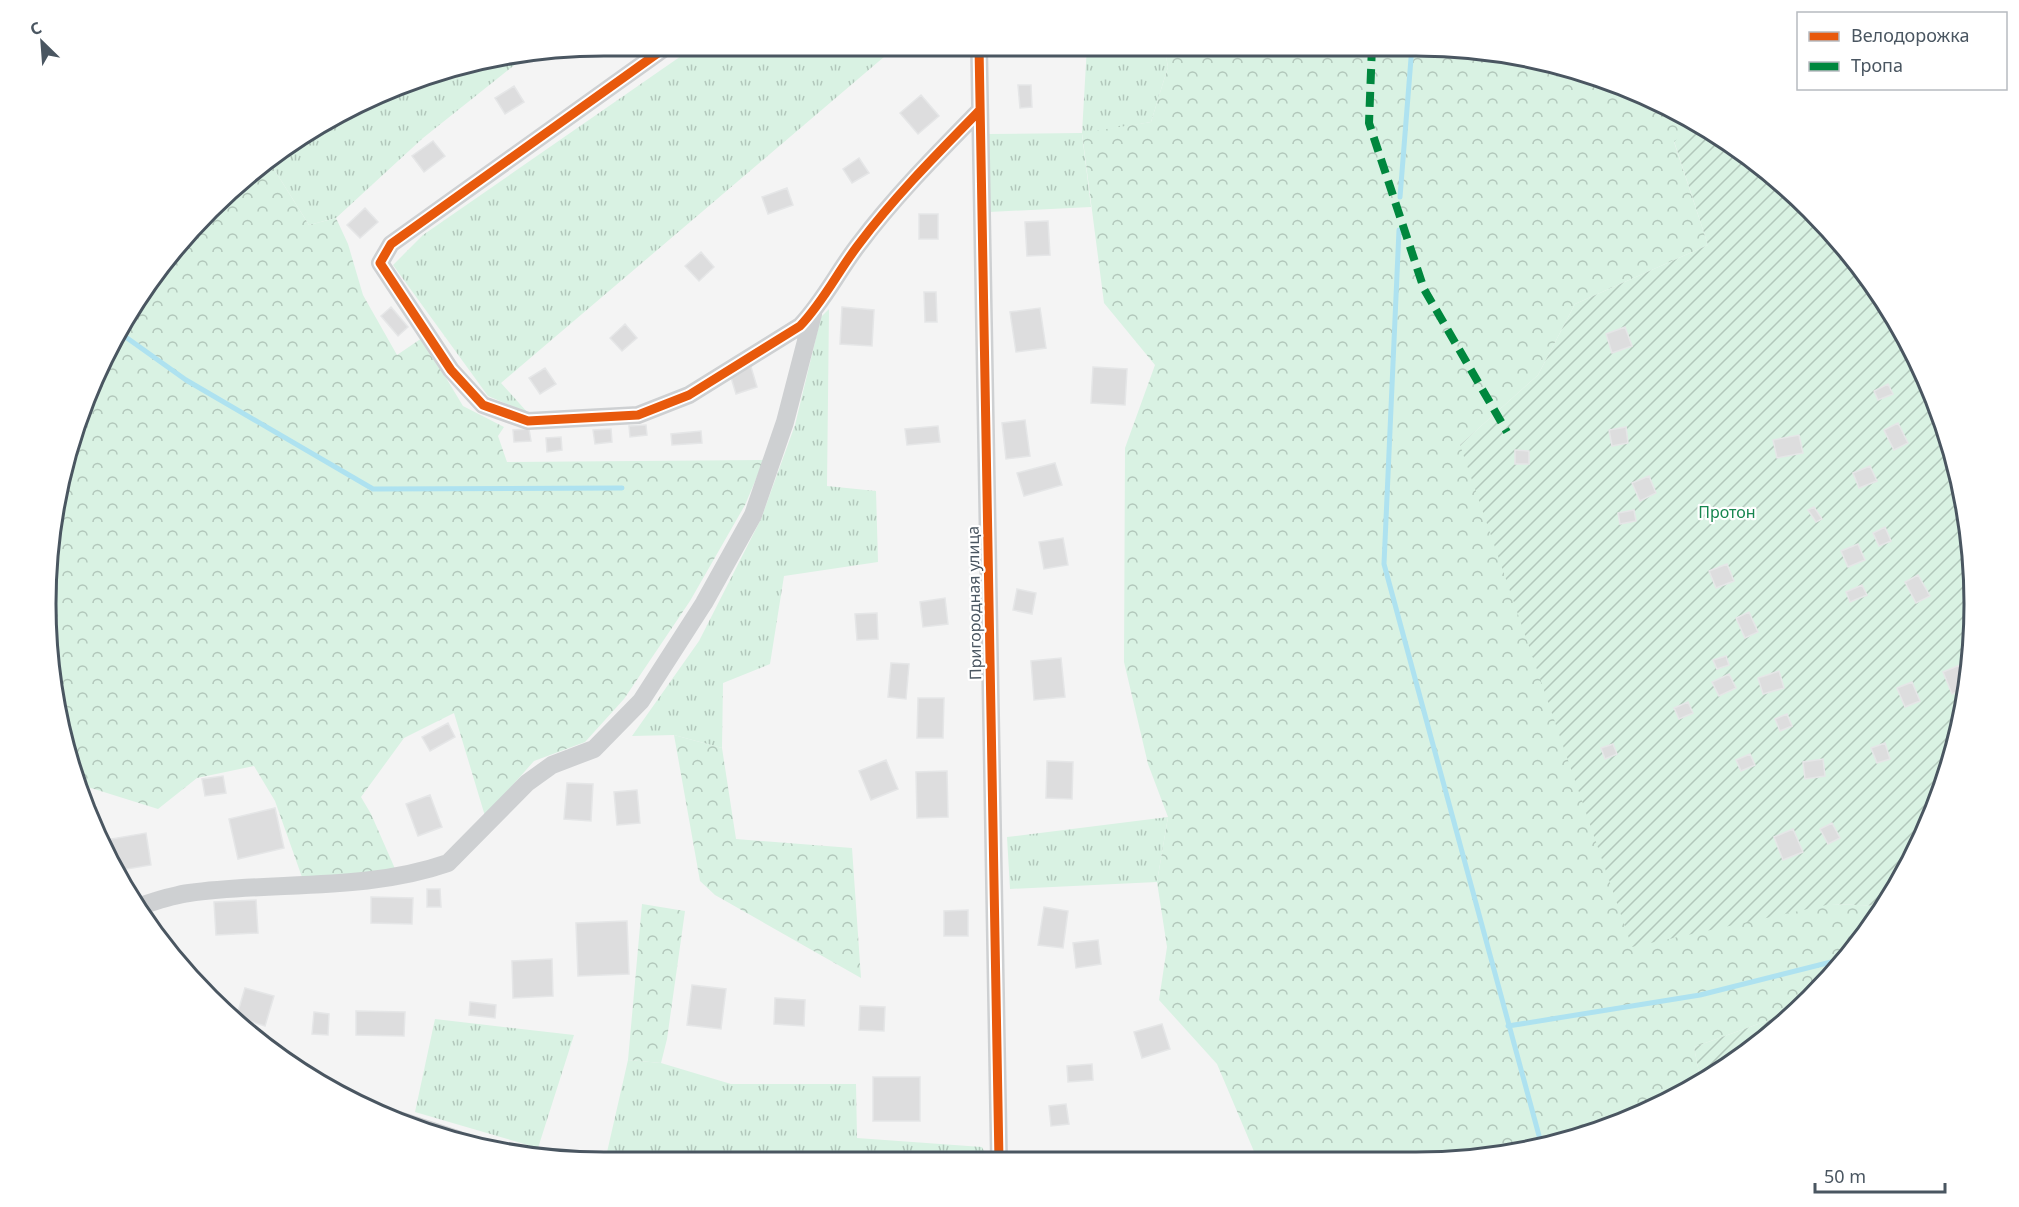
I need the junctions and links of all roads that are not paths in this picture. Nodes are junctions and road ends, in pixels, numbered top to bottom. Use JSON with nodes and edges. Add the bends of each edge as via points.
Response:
{"nodes":[{"id":1,"x":654,"y":56,"type":"edge"},
{"id":2,"x":980,"y":56,"type":"edge"},
{"id":3,"x":980,"y":110,"type":"junction"},
{"id":4,"x":814,"y":312,"type":"junction"},
{"id":5,"x":146,"y":904,"type":"edge"},
{"id":6,"x":999,"y":1152,"type":"edge"}],
"edges":[{"from":1,"to":4,"type":"street","via":[[391,244],[380,264],[451,370],[483,405],[528,421],[638,415],[689,395],[800,326]]},
{"from":2,"to":3,"type":"street","name":"Пригородная улица"},
{"from":3,"to":4,"type":"street","via":[[917,174],[859,244]]},
{"from":3,"to":6,"type":"street","name":"Пригородная улица"},
{"from":4,"to":5,"type":"street","via":[[785,422],[753,515],[704,603],[641,701],[594,749],[552,765],[527,783],[448,863],[435,868],[385,877],[187,893]]}]}
